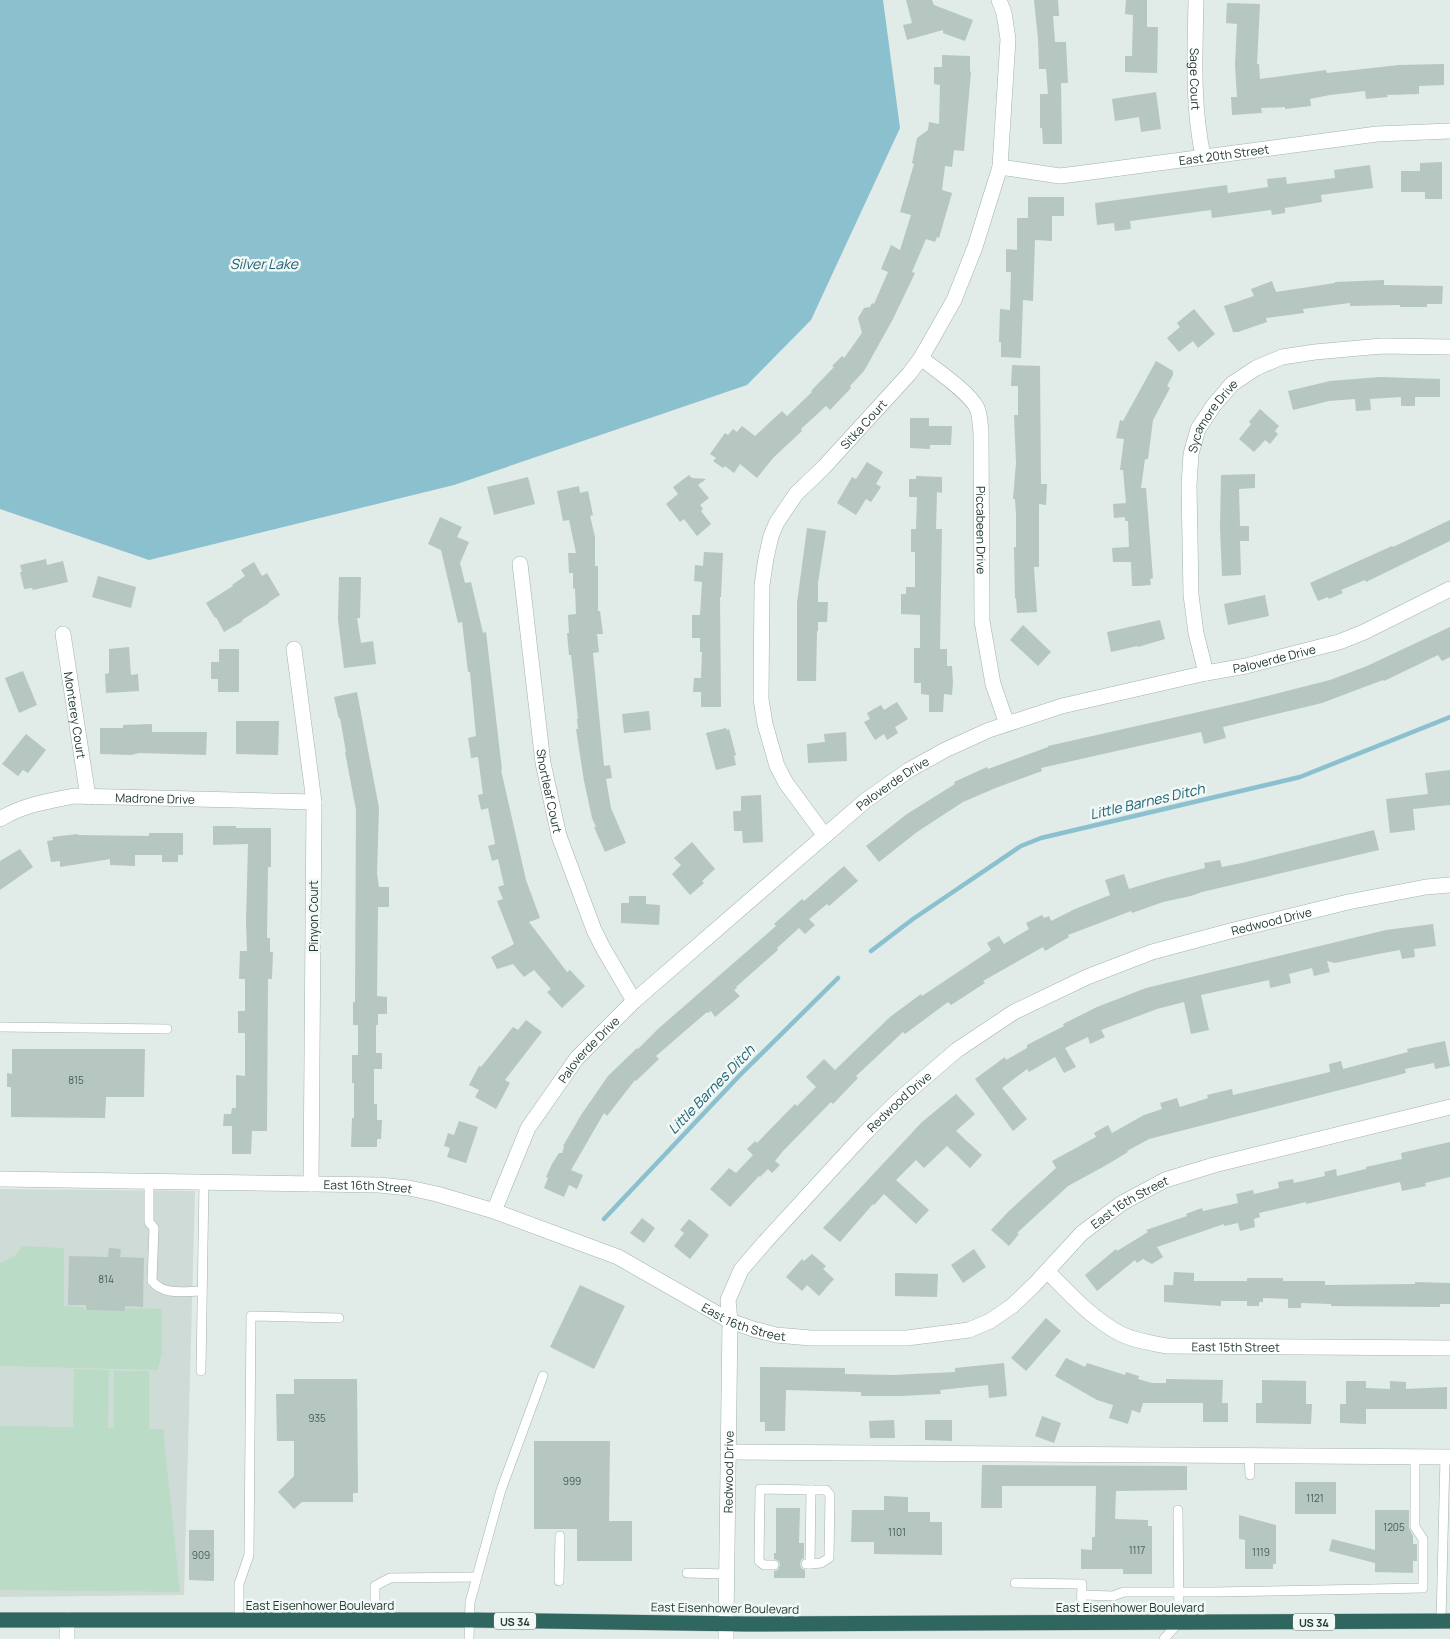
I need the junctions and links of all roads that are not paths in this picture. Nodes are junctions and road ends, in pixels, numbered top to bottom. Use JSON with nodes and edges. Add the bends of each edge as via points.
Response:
{"nodes":[{"id":1,"x":999,"y":0,"type":"edge"},
{"id":2,"x":1196,"y":0,"type":"edge"},
{"id":3,"x":1450,"y":131,"type":"edge"},
{"id":4,"x":1203,"y":156,"type":"junction"},
{"id":5,"x":1000,"y":167,"type":"junction"},
{"id":6,"x":1450,"y":347,"type":"edge"},
{"id":7,"x":921,"y":358,"type":"junction"},
{"id":8,"x":520,"y":564,"type":"dead end"},
{"id":9,"x":1450,"y":589,"type":"edge"},
{"id":10,"x":63,"y":634,"type":"dead end"},
{"id":11,"x":294,"y":649,"type":"dead end"},
{"id":12,"x":1206,"y":673,"type":"junction"},
{"id":13,"x":1008,"y":724,"type":"junction"},
{"id":14,"x":88,"y":797,"type":"junction"},
{"id":15,"x":314,"y":802,"type":"junction"},
{"id":16,"x":0,"y":819,"type":"edge"},
{"id":17,"x":826,"y":836,"type":"junction"},
{"id":18,"x":1450,"y":885,"type":"edge"},
{"id":19,"x":634,"y":1001,"type":"junction"},
{"id":20,"x":0,"y":1027,"type":"edge"},
{"id":21,"x":167,"y":1029,"type":"dead end"},
{"id":22,"x":1450,"y":1107,"type":"edge"},
{"id":23,"x":0,"y":1179,"type":"edge"},
{"id":24,"x":150,"y":1182,"type":"junction"},
{"id":25,"x":204,"y":1182,"type":"junction"},
{"id":26,"x":311,"y":1184,"type":"junction"},
{"id":27,"x":494,"y":1212,"type":"junction"},
{"id":28,"x":1046,"y":1271,"type":"junction"},
{"id":29,"x":202,"y":1291,"type":"junction"},
{"id":30,"x":339,"y":1318,"type":"dead end"},
{"id":31,"x":730,"y":1321,"type":"junction"},
{"id":32,"x":1450,"y":1348,"type":"edge"},
{"id":33,"x":201,"y":1371,"type":"dead end"},
{"id":34,"x":543,"y":1376,"type":"dead end"},
{"id":35,"x":728,"y":1452,"type":"junction"},
{"id":36,"x":1250,"y":1456,"type":"junction"},
{"id":37,"x":1415,"y":1457,"type":"junction"},
{"id":38,"x":1447,"y":1457,"type":"edge"},
{"id":39,"x":1250,"y":1475,"type":"dead end"},
{"id":40,"x":811,"y":1490,"type":"junction"},
{"id":41,"x":1178,"y":1510,"type":"dead end"},
{"id":42,"x":1448,"y":1524,"type":"edge"},
{"id":43,"x":560,"y":1536,"type":"dead end"},
{"id":44,"x":774,"y":1565,"type":"dead end"},
{"id":45,"x":1446,"y":1572,"type":"edge"},
{"id":46,"x":687,"y":1573,"type":"dead end"},
{"id":47,"x":727,"y":1574,"type":"junction"},
{"id":48,"x":478,"y":1577,"type":"junction"},
{"id":49,"x":559,"y":1581,"type":"dead end"},
{"id":50,"x":1014,"y":1583,"type":"dead end"},
{"id":51,"x":1179,"y":1593,"type":"junction"},
{"id":52,"x":1082,"y":1596,"type":"junction"},
{"id":53,"x":0,"y":1620,"type":"edge"},
{"id":54,"x":67,"y":1620,"type":"junction"},
{"id":55,"x":239,"y":1620,"type":"junction"},
{"id":56,"x":374,"y":1620,"type":"junction"},
{"id":57,"x":470,"y":1620,"type":"junction"},
{"id":58,"x":1446,"y":1621,"type":"edge"},
{"id":59,"x":1081,"y":1622,"type":"junction"},
{"id":60,"x":1179,"y":1622,"type":"junction"},
{"id":61,"x":726,"y":1631,"type":"edge"},
{"id":62,"x":67,"y":1639,"type":"edge"},
{"id":63,"x":469,"y":1639,"type":"edge"},
{"id":64,"x":1164,"y":1639,"type":"edge"}],
"edges":[{"from":1,"to":5,"type":"street","name":"Sitka Court","via":[[1008,39]]},
{"from":2,"to":4,"type":"street","name":"Sage Court","via":[[1194,92]]},
{"from":3,"to":4,"type":"street","name":"East 20th Street","via":[[1377,134]]},
{"from":4,"to":5,"type":"street","name":"East 20th Street","via":[[1060,176]]},
{"from":5,"to":7,"type":"street","name":"Sitka Court","via":[[975,247],[954,300]]},
{"from":6,"to":12,"type":"street","name":"Sycamore Drive","via":[[1382,346],[1282,357],[1256,368],[1232,384],[1214,405],[1198,429],[1191,454],[1189,485],[1191,595]]},
{"from":7,"to":13,"type":"street","name":"Piccabeen Drive","via":[[965,394],[978,410],[981,432],[982,622],[993,684]]},
{"from":7,"to":17,"type":"street","name":"Sitka Court","via":[[796,494],[777,522],[766,558],[762,585],[761,689],[765,724],[786,783]]},
{"from":8,"to":19,"type":"street","name":"Shortleaf Court","via":[[543,763],[559,836],[594,930]]},
{"from":9,"to":12,"type":"street","name":"Paloverde Drive","via":[[1340,642]]},
{"from":10,"to":14,"type":"street","name":"Monterey Court"},
{"from":11,"to":15,"type":"street","name":"Pinyon Court"},
{"from":12,"to":13,"type":"street","name":"Paloverde Drive","via":[[1062,706]]},
{"from":13,"to":17,"type":"street","name":"Paloverde Drive","via":[[945,750],[909,770],[865,801]]},
{"from":14,"to":15,"type":"street","name":"Madrone Drive"},
{"from":14,"to":16,"type":"street","name":"Madrone Drive","via":[[74,796],[42,802]]},
{"from":15,"to":26,"type":"street","name":"Pinyon Court"},
{"from":17,"to":19,"type":"street","name":"Paloverde Drive"},
{"from":18,"to":31,"type":"street","name":"Redwood Drive","via":[[1348,902],[1152,952],[1087,977],[1014,1012],[957,1050],[865,1133],[741,1270],[728,1300]]},
{"from":19,"to":27,"type":"street","name":"Paloverde Drive","via":[[578,1058],[528,1128]]},
{"from":20,"to":21,"type":"lane"},
{"from":22,"to":28,"type":"street","name":"East 16th Street","via":[[1214,1164],[1165,1180],[1122,1203],[1082,1233]]},
{"from":23,"to":24,"type":"street","name":"East 16th Street"},
{"from":24,"to":25,"type":"street","name":"East 16th Street"},
{"from":24,"to":29,"type":"lane","via":[[148,1222],[154,1228],[152,1281],[166,1291]]},
{"from":25,"to":26,"type":"street","name":"East 16th Street"},
{"from":25,"to":29,"type":"lane"},
{"from":26,"to":27,"type":"street","name":"East 16th Street","via":[[409,1188]]},
{"from":27,"to":31,"type":"street","name":"East 16th Street","via":[[618,1257]]},
{"from":28,"to":31,"type":"street","name":"East 16th Street","via":[[1012,1306],[990,1321],[949,1334],[907,1338],[811,1338],[776,1335]]},
{"from":28,"to":32,"type":"street","name":"East 15th Street","via":[[1102,1322],[1122,1334],[1167,1346]]},
{"from":29,"to":33,"type":"lane"},
{"from":30,"to":55,"type":"lane","via":[[251,1316],[249,1555],[239,1584]]},
{"from":31,"to":35,"type":"street","name":"Redwood Drive"},
{"from":34,"to":48,"type":"lane","via":[[501,1490]]},
{"from":35,"to":36,"type":"street"},
{"from":35,"to":47,"type":"street","name":"Redwood Drive"},
{"from":36,"to":37,"type":"street"},
{"from":36,"to":39,"type":"lane"},
{"from":37,"to":38,"type":"street"},
{"from":37,"to":51,"type":"lane","via":[[1415,1528],[1423,1539],[1423,1588]]},
{"from":38,"to":42,"type":"lane"},
{"from":40,"to":40,"type":"lane","via":[[826,1490],[830,1495],[830,1540],[829,1558],[821,1563],[808,1564]]},
{"from":40,"to":44,"type":"lane","via":[[760,1489],[759,1561],[764,1565]]},
{"from":41,"to":51,"type":"lane"},
{"from":42,"to":45,"type":"lane"},
{"from":43,"to":49,"type":"lane"},
{"from":45,"to":58,"type":"lane"},
{"from":46,"to":47,"type":"lane"},
{"from":47,"to":61,"type":"street","name":"Redwood Drive"},
{"from":48,"to":56,"type":"lane","via":[[390,1578],[375,1586]]},
{"from":48,"to":57,"type":"lane","via":[[470,1602]]},
{"from":50,"to":52,"type":"lane","via":[[1082,1584]]},
{"from":51,"to":52,"type":"lane","via":[[1124,1592],[1113,1596]]},
{"from":51,"to":60,"type":"lane"},
{"from":52,"to":59,"type":"lane"},
{"from":53,"to":54,"type":"highway","name":"East Eisenhower Boulevard","number":"US 34"},
{"from":54,"to":55,"type":"highway","name":"East Eisenhower Boulevard","number":"US 34"},
{"from":54,"to":62,"type":"street"},
{"from":55,"to":56,"type":"highway","name":"East Eisenhower Boulevard","number":"US 34"},
{"from":56,"to":57,"type":"highway","name":"East Eisenhower Boulevard","number":"US 34"},
{"from":57,"to":61,"type":"highway","name":"East Eisenhower Boulevard","number":"US 34"},
{"from":57,"to":63,"type":"lane"},
{"from":58,"to":60,"type":"highway","name":"East Eisenhower Boulevard","number":"US 34"},
{"from":59,"to":60,"type":"highway","name":"East Eisenhower Boulevard","number":"US 34"},
{"from":59,"to":61,"type":"highway","name":"East Eisenhower Boulevard","number":"US 34"},
{"from":60,"to":64,"type":"lane"}]}
